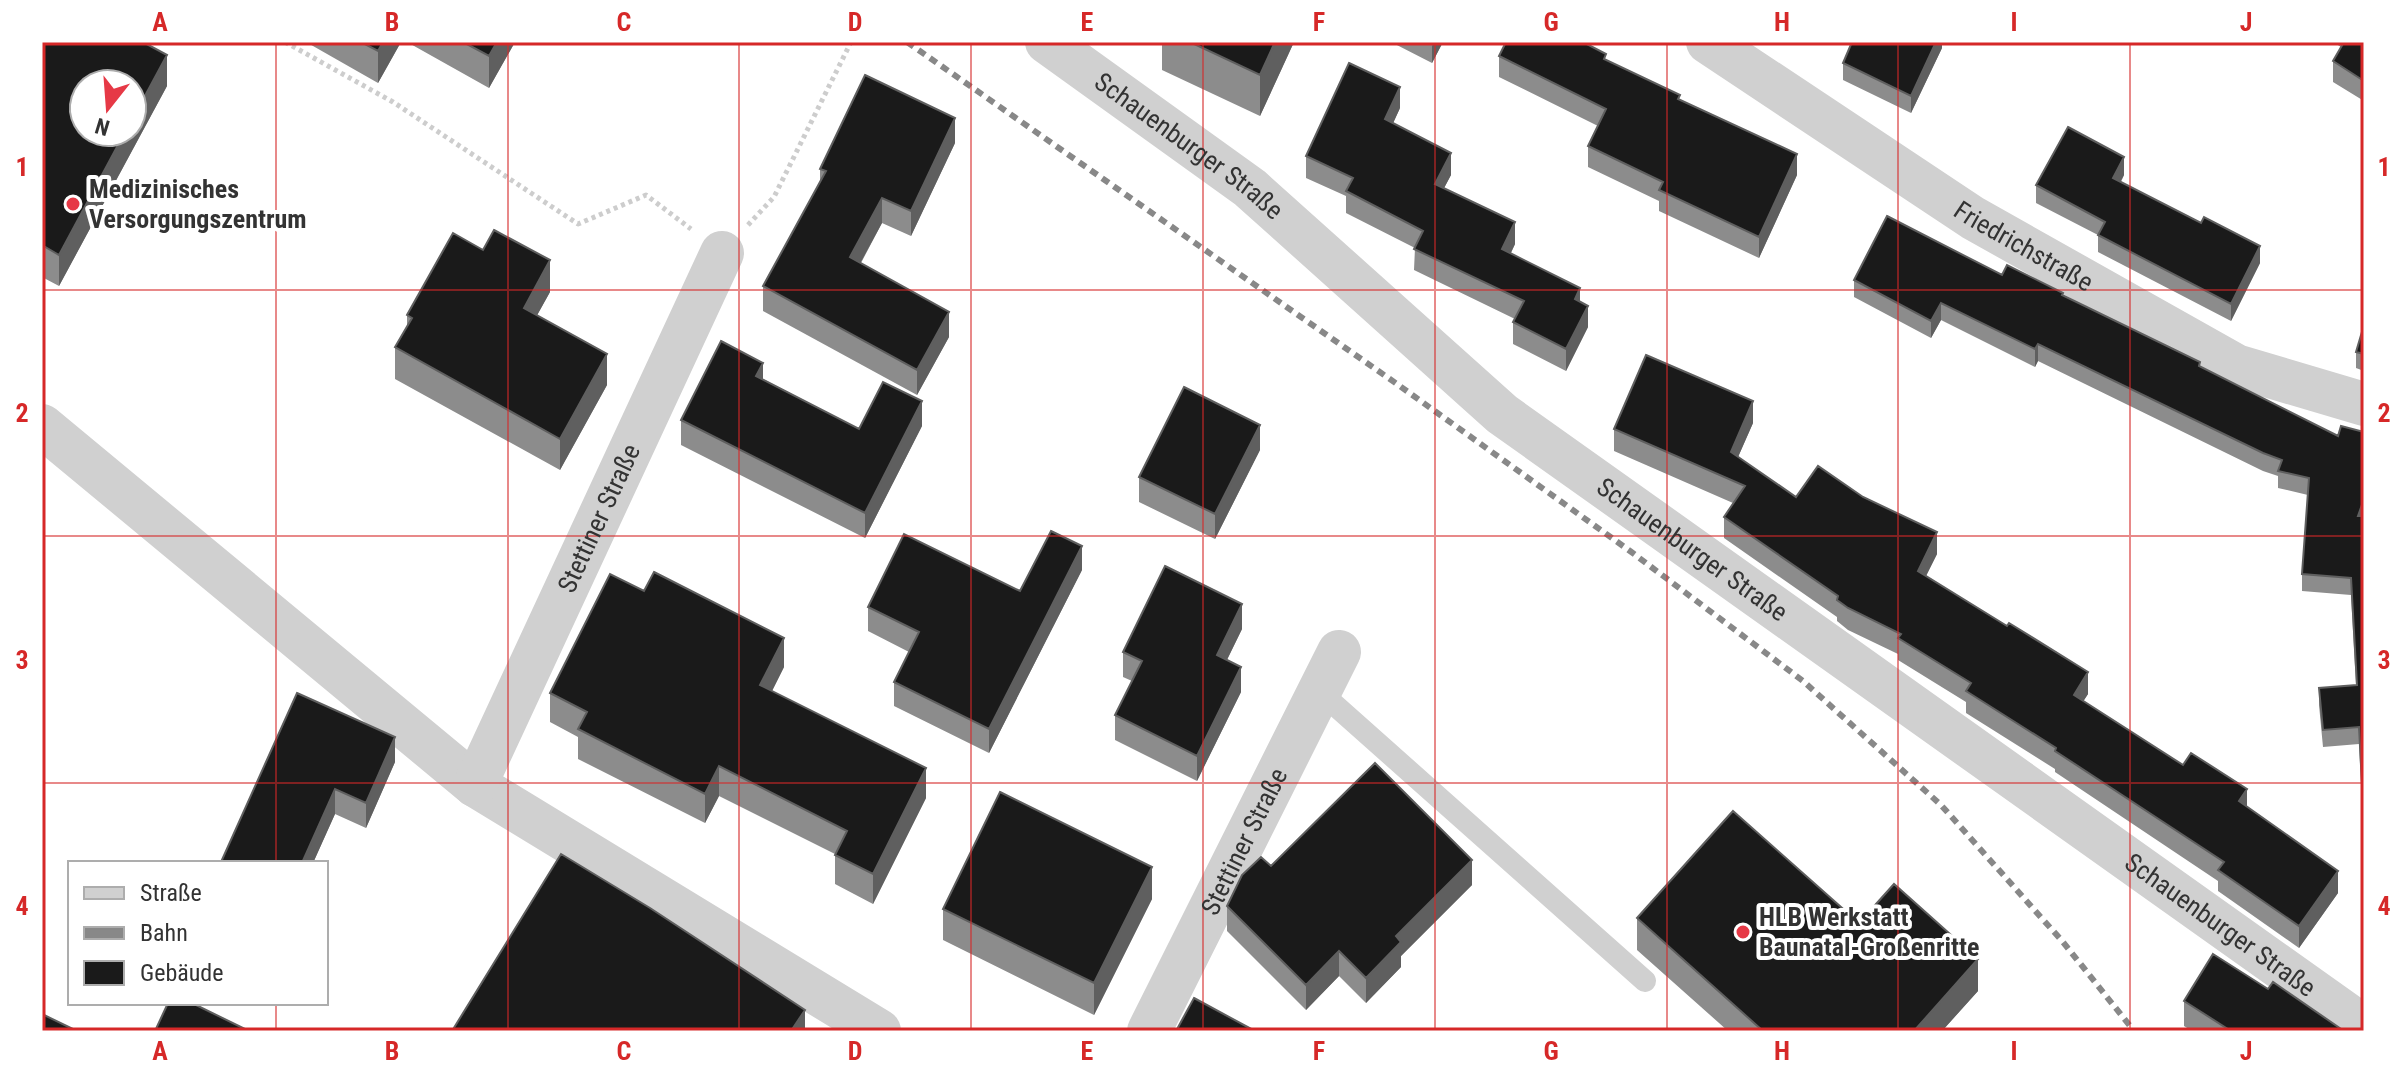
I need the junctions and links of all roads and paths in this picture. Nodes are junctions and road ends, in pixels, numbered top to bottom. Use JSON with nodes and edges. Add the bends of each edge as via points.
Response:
{"nodes":[{"id":1,"x":285,"y":42,"type":"edge"},
{"id":2,"x":851,"y":42,"type":"edge"},
{"id":3,"x":1047,"y":42,"type":"edge"},
{"id":4,"x":1708,"y":42,"type":"edge"},
{"id":5,"x":722,"y":253,"type":"junction"},
{"id":6,"x":2364,"y":404,"type":"edge"},
{"id":7,"x":42,"y":426,"type":"edge"},
{"id":8,"x":1339,"y":652,"type":"dead end"},
{"id":9,"x":1319,"y":691,"type":"junction"},
{"id":10,"x":475,"y":785,"type":"junction"},
{"id":11,"x":1645,"y":981,"type":"dead end"},
{"id":12,"x":2364,"y":1027,"type":"edge"},
{"id":13,"x":879,"y":1031,"type":"edge"},
{"id":14,"x":1149,"y":1031,"type":"edge"}],
"edges":[{"from":1,"to":5,"type":"path","via":[[393,102],[578,224],[646,195]]},
{"from":2,"to":5,"type":"path","via":[[774,197]]},
{"from":3,"to":12,"type":"street","name":"Schauenburger Straße","via":[[1250,188],[1502,414]]},
{"from":4,"to":6,"type":"street","name":"Friedrichstraße","via":[[1973,218],[2236,366]]},
{"from":5,"to":10,"type":"street","name":"Stettiner Straße"},
{"from":7,"to":10,"type":"street"},
{"from":8,"to":9,"type":"street","name":"Stettiner Straße"},
{"from":9,"to":11,"type":"lane"},
{"from":9,"to":14,"type":"street","name":"Stettiner Straße"},
{"from":10,"to":13,"type":"street"}]}
